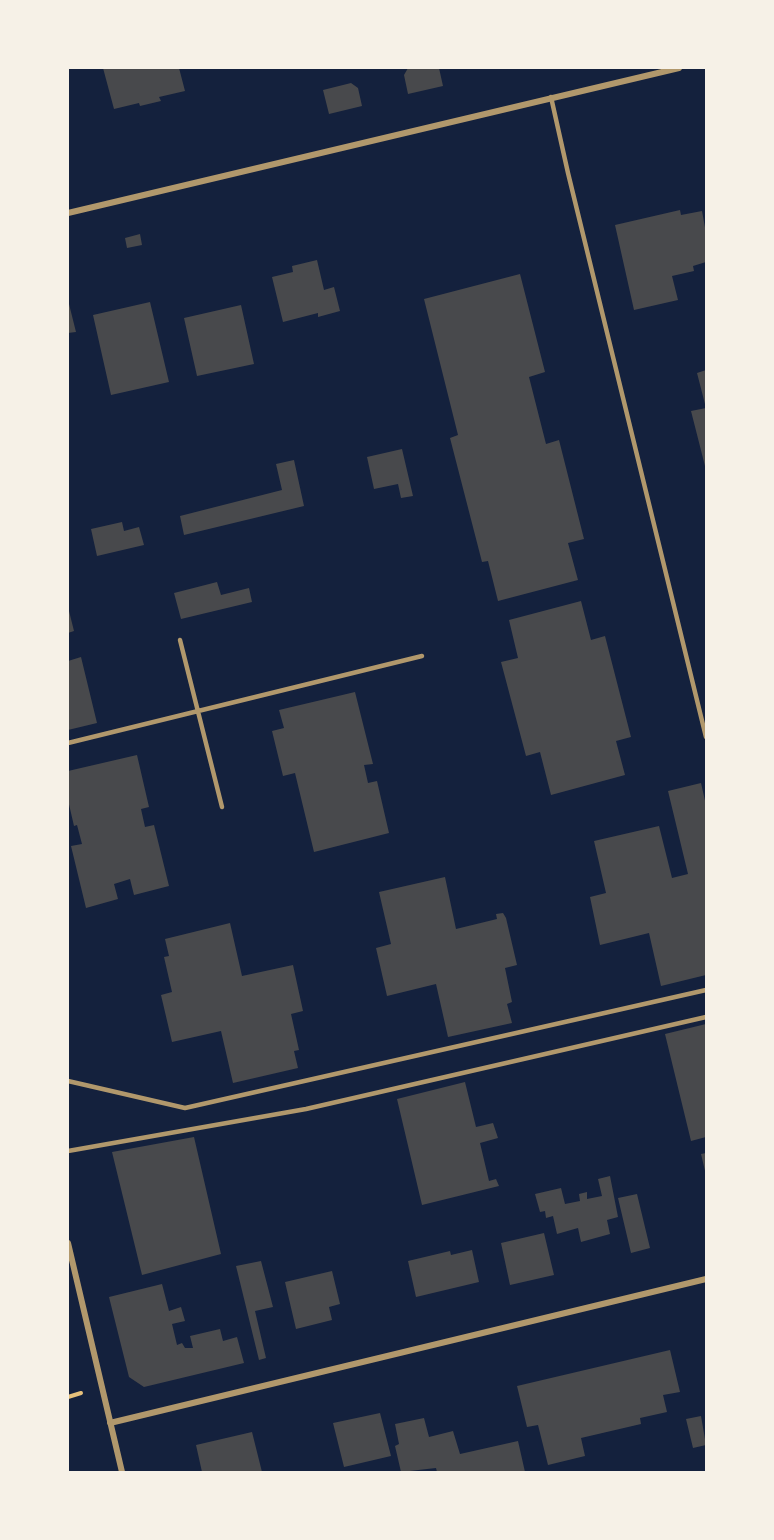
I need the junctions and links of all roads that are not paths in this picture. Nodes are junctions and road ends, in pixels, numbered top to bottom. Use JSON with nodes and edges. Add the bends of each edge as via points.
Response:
{"nodes":[{"id":1,"x":679,"y":68,"type":"edge"},
{"id":2,"x":551,"y":97,"type":"junction"},
{"id":3,"x":68,"y":213,"type":"edge"},
{"id":4,"x":180,"y":640,"type":"dead end"},
{"id":5,"x":422,"y":656,"type":"dead end"},
{"id":6,"x":198,"y":711,"type":"junction"},
{"id":7,"x":706,"y":737,"type":"edge"},
{"id":8,"x":68,"y":743,"type":"edge"},
{"id":9,"x":222,"y":807,"type":"dead end"},
{"id":10,"x":706,"y":990,"type":"edge"},
{"id":11,"x":706,"y":1017,"type":"edge"},
{"id":12,"x":68,"y":1081,"type":"edge"},
{"id":13,"x":68,"y":1151,"type":"edge"},
{"id":14,"x":68,"y":1244,"type":"edge"},
{"id":15,"x":706,"y":1278,"type":"edge"},
{"id":16,"x":110,"y":1424,"type":"junction"},
{"id":17,"x":122,"y":1473,"type":"edge"}],
"edges":[{"from":1,"to":2,"type":"street"},
{"from":2,"to":3,"type":"street"},
{"from":2,"to":7,"type":"lane"},
{"from":4,"to":6,"type":"lane"},
{"from":5,"to":6,"type":"lane"},
{"from":6,"to":8,"type":"lane"},
{"from":6,"to":9,"type":"lane"},
{"from":10,"to":12,"type":"lane","via":[[185,1108]]},
{"from":11,"to":13,"type":"lane","via":[[306,1109]]},
{"from":14,"to":16,"type":"street"},
{"from":15,"to":16,"type":"street"},
{"from":16,"to":17,"type":"street"}]}
